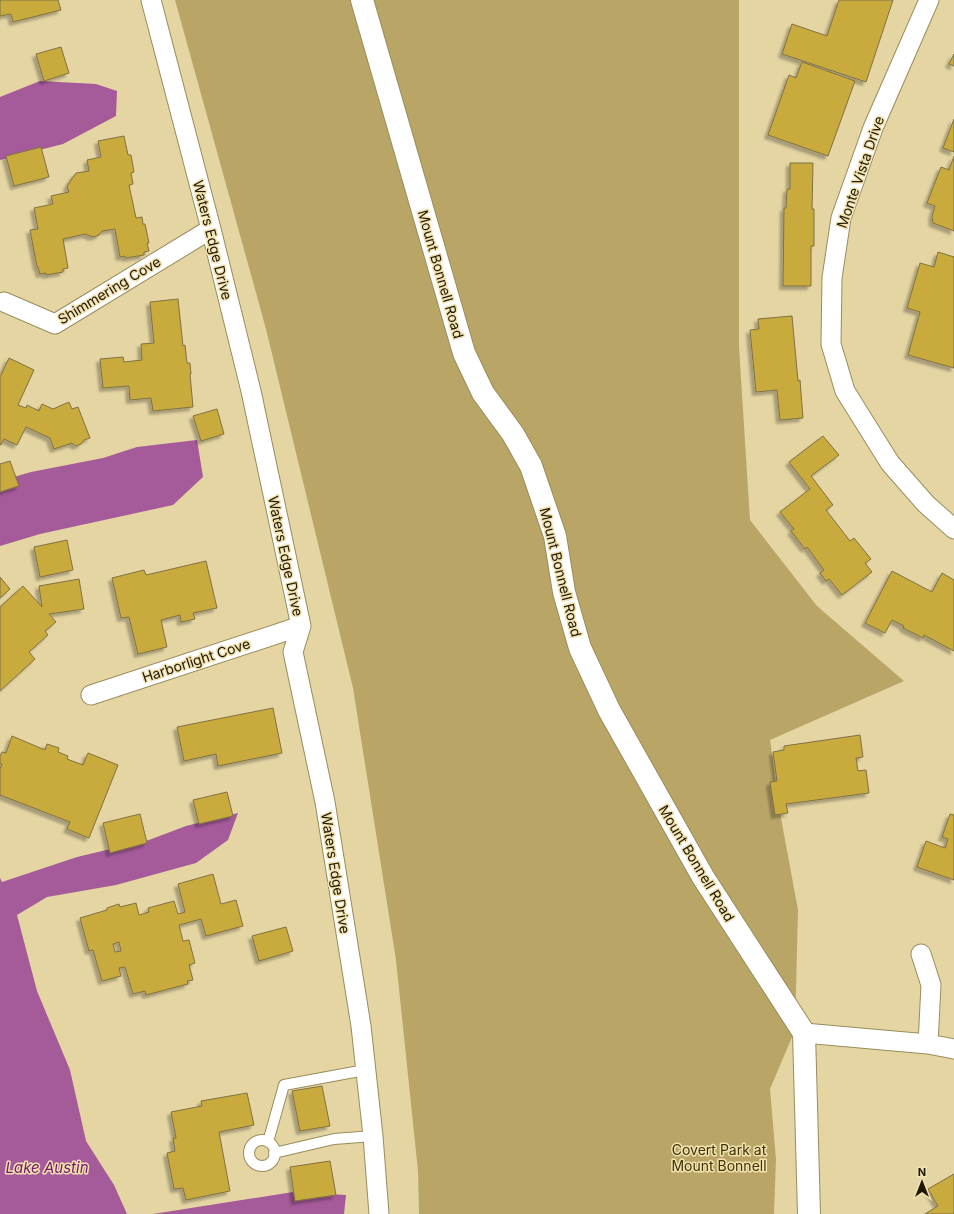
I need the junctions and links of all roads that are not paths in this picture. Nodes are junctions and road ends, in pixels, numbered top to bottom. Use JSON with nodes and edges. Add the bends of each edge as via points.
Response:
{"nodes":[{"id":1,"x":151,"y":0,"type":"edge"},
{"id":2,"x":362,"y":0,"type":"edge"},
{"id":3,"x":929,"y":0,"type":"edge"},
{"id":4,"x":211,"y":229,"type":"junction"},
{"id":5,"x":4,"y":302,"type":"dead end"},
{"id":6,"x":954,"y":529,"type":"edge"},
{"id":7,"x":301,"y":626,"type":"junction"},
{"id":8,"x":91,"y":695,"type":"dead end"},
{"id":9,"x":921,"y":954,"type":"dead end"},
{"id":10,"x":804,"y":1033,"type":"junction"},
{"id":11,"x":928,"y":1044,"type":"junction"},
{"id":12,"x":954,"y":1049,"type":"edge"},
{"id":13,"x":365,"y":1070,"type":"junction"},
{"id":14,"x":373,"y":1136,"type":"junction"},
{"id":15,"x":268,"y":1142,"type":"junction"},
{"id":16,"x":274,"y":1153,"type":"junction"},
{"id":17,"x":380,"y":1214,"type":"edge"},
{"id":18,"x":809,"y":1214,"type":"edge"}],
"edges":[{"from":1,"to":4,"type":"street","name":"Waters Edge Drive"},
{"from":2,"to":10,"type":"street","name":"Mount Bonnell Road","via":[[464,353],[483,393],[513,434],[531,466],[554,536],[564,592],[580,648],[609,710],[703,877]]},
{"from":3,"to":6,"type":"street","name":"Monte Vista Drive","via":[[873,128],[842,218],[832,278],[831,344],[845,391],[890,462],[926,504]]},
{"from":4,"to":5,"type":"street","name":"Shimmering Cove","via":[[54,324]]},
{"from":4,"to":7,"type":"street","name":"Waters Edge Drive","via":[[251,391]]},
{"from":7,"to":8,"type":"street","name":"Harborlight Cove"},
{"from":7,"to":13,"type":"street","name":"Waters Edge Drive","via":[[293,652],[325,802],[361,1026]]},
{"from":9,"to":11,"type":"street","via":[[931,985]]},
{"from":10,"to":11,"type":"street"},
{"from":10,"to":18,"type":"street"},
{"from":11,"to":12,"type":"street"},
{"from":13,"to":14,"type":"street","name":"Waters Edge Drive"},
{"from":13,"to":15,"type":"lane","via":[[284,1085]]},
{"from":14,"to":16,"type":"lane","via":[[334,1140]]},
{"from":14,"to":17,"type":"street","name":"Waters Edge Drive"},
{"from":15,"to":16,"type":"lane"},
{"from":15,"to":16,"type":"lane","via":[[260,1140],[253,1144],[249,1151],[251,1159],[257,1165],[265,1166],[272,1161]]}]}
